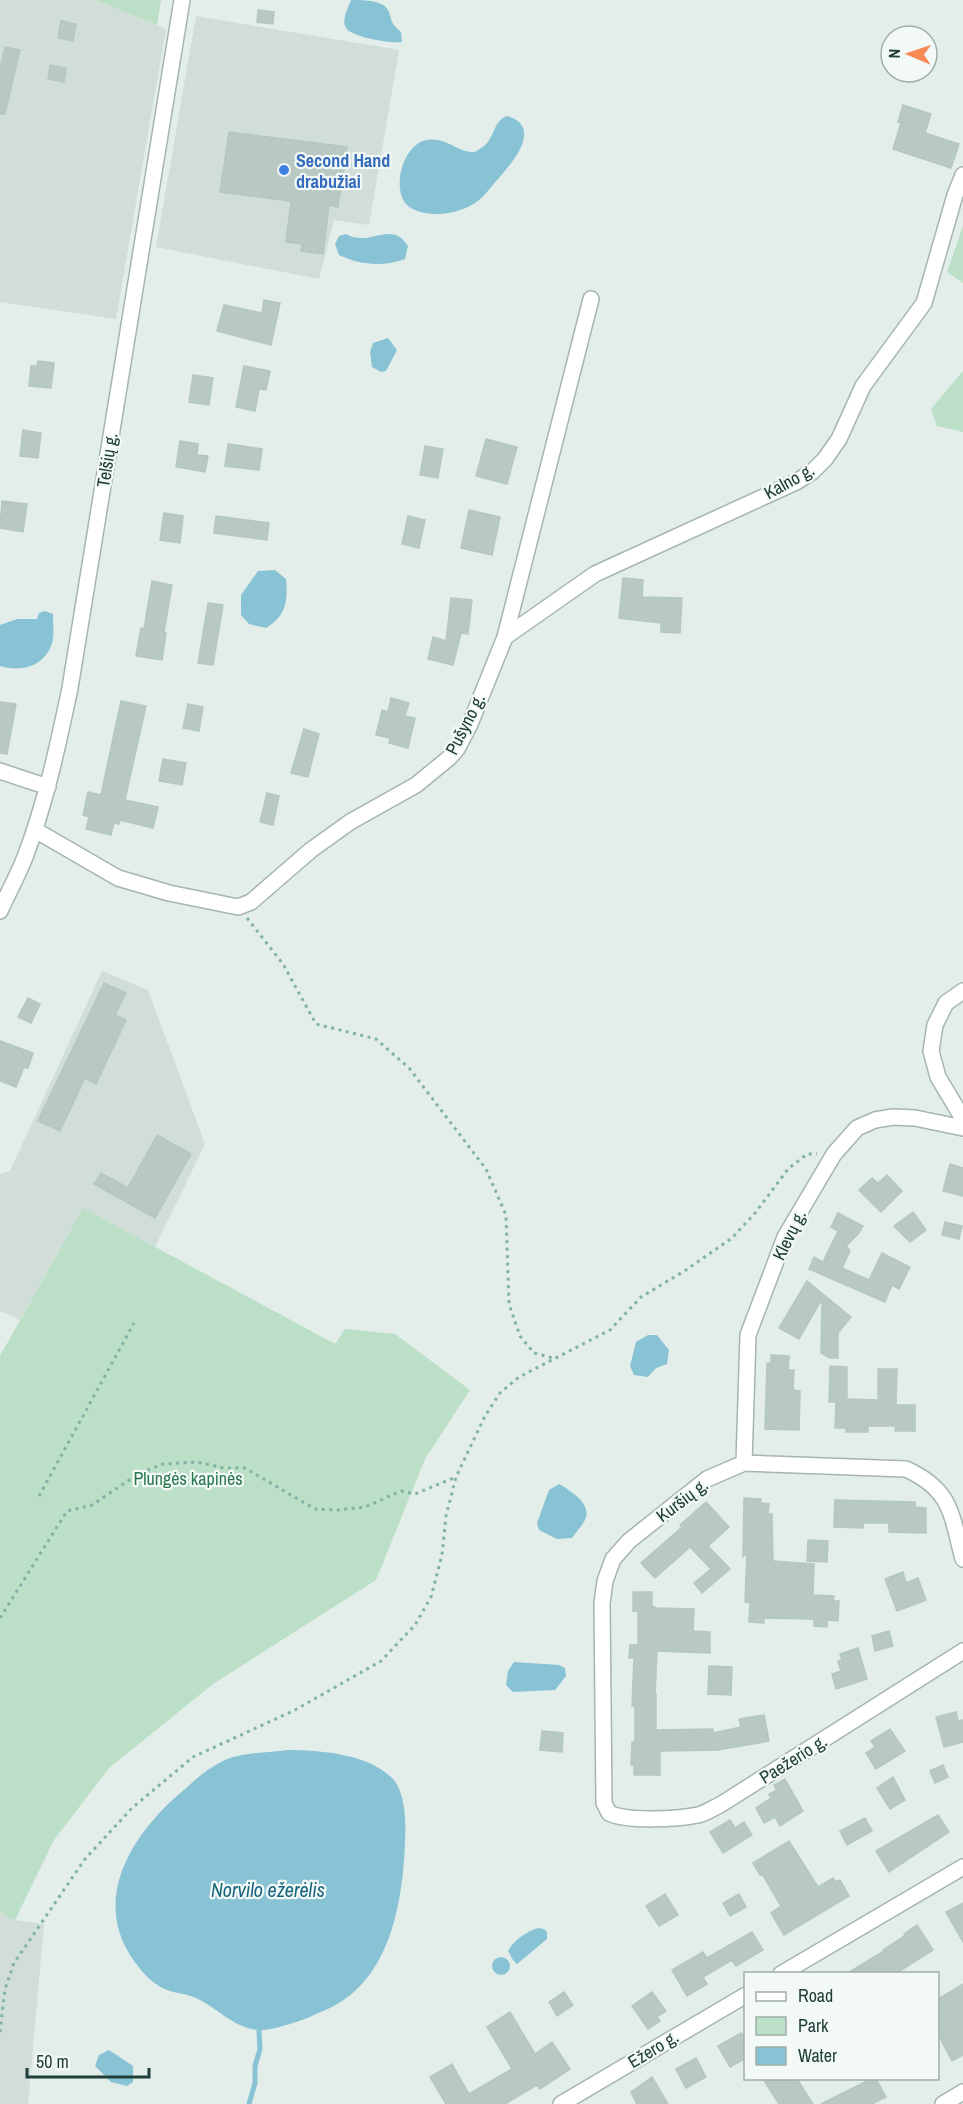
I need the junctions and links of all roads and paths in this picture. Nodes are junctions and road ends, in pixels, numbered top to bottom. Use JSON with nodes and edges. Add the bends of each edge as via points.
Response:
{"nodes":[{"id":1,"x":182,"y":0,"type":"edge"},
{"id":2,"x":963,"y":176,"type":"edge"},
{"id":3,"x":591,"y":299,"type":"dead end"},
{"id":4,"x":505,"y":637,"type":"junction"},
{"id":5,"x":0,"y":771,"type":"edge"},
{"id":6,"x":48,"y":787,"type":"junction"},
{"id":7,"x":35,"y":830,"type":"junction"},
{"id":8,"x":238,"y":907,"type":"junction"},
{"id":9,"x":0,"y":911,"type":"edge"},
{"id":10,"x":963,"y":991,"type":"edge"},
{"id":11,"x":963,"y":1119,"type":"edge"},
{"id":12,"x":963,"y":1128,"type":"edge"},
{"id":13,"x":834,"y":1154,"type":"junction"},
{"id":14,"x":134,"y":1323,"type":"dead end"},
{"id":15,"x":555,"y":1358,"type":"junction"},
{"id":16,"x":744,"y":1463,"type":"junction"},
{"id":17,"x":456,"y":1477,"type":"junction"},
{"id":18,"x":39,"y":1496,"type":"dead end"},
{"id":19,"x":963,"y":1558,"type":"edge"},
{"id":20,"x":0,"y":1618,"type":"edge"},
{"id":21,"x":963,"y":1651,"type":"edge"},
{"id":22,"x":609,"y":1813,"type":"joint"},
{"id":23,"x":963,"y":1867,"type":"edge"},
{"id":24,"x":784,"y":1972,"type":"edge"},
{"id":25,"x":744,"y":1996,"type":"edge"},
{"id":26,"x":0,"y":2031,"type":"edge"},
{"id":27,"x":963,"y":2092,"type":"edge"},
{"id":28,"x":561,"y":2104,"type":"edge"},
{"id":29,"x":943,"y":2104,"type":"edge"}],
"edges":[{"from":1,"to":6,"type":"street","name":"Telšių g.","via":[[70,688]]},
{"from":2,"to":4,"type":"street","name":"Kalno g.","via":[[924,303],[863,386],[839,439],[825,459],[796,482],[595,574]]},
{"from":3,"to":4,"type":"street","name":"Pušyno g."},
{"from":4,"to":8,"type":"street","name":"Pušyno g.","via":[[470,724],[449,758],[416,785],[350,822],[251,902]]},
{"from":5,"to":6,"type":"street"},
{"from":6,"to":7,"type":"street","name":"Telšių g."},
{"from":7,"to":8,"type":"street","via":[[118,878]]},
{"from":7,"to":9,"type":"street","name":"Telšių g."},
{"from":8,"to":15,"type":"path","via":[[283,964],[316,1024],[376,1039],[409,1068],[486,1169],[506,1215],[509,1304],[520,1336],[534,1353]]},
{"from":10,"to":11,"type":"street","via":[[946,1003],[935,1025],[931,1051],[938,1077]]},
{"from":12,"to":13,"type":"street","name":"Klevų g.","via":[[915,1118],[875,1120],[857,1128]]},
{"from":13,"to":15,"type":"path","via":[[807,1154],[788,1169],[732,1238],[641,1297],[610,1330]]},
{"from":13,"to":16,"type":"street","name":"Klevų g.","via":[[785,1237],[748,1335]]},
{"from":14,"to":18,"type":"path"},
{"from":15,"to":17,"type":"path","via":[[519,1377],[500,1393]]},
{"from":16,"to":19,"type":"street","name":"Kuršių g.","via":[[906,1469],[926,1478],[940,1492],[950,1511]]},
{"from":16,"to":22,"type":"street","name":"Kuršių g.","via":[[707,1479],[613,1558],[602,1603],[604,1803]]},
{"from":17,"to":20,"type":"path","via":[[415,1494],[401,1491],[365,1507],[315,1509],[245,1468],[197,1462],[164,1464],[138,1474],[92,1505],[67,1511]]},
{"from":17,"to":26,"type":"path","via":[[431,1597],[415,1625],[381,1661],[296,1710],[193,1757],[132,1808],[85,1859],[14,1963],[5,1989]]},
{"from":21,"to":22,"type":"street","name":"Paežerio g.","via":[[701,1814],[620,1818]]},
{"from":23,"to":24,"type":"street"},
{"from":25,"to":28,"type":"street","name":"Ežero g."},
{"from":27,"to":29,"type":"street"}]}
